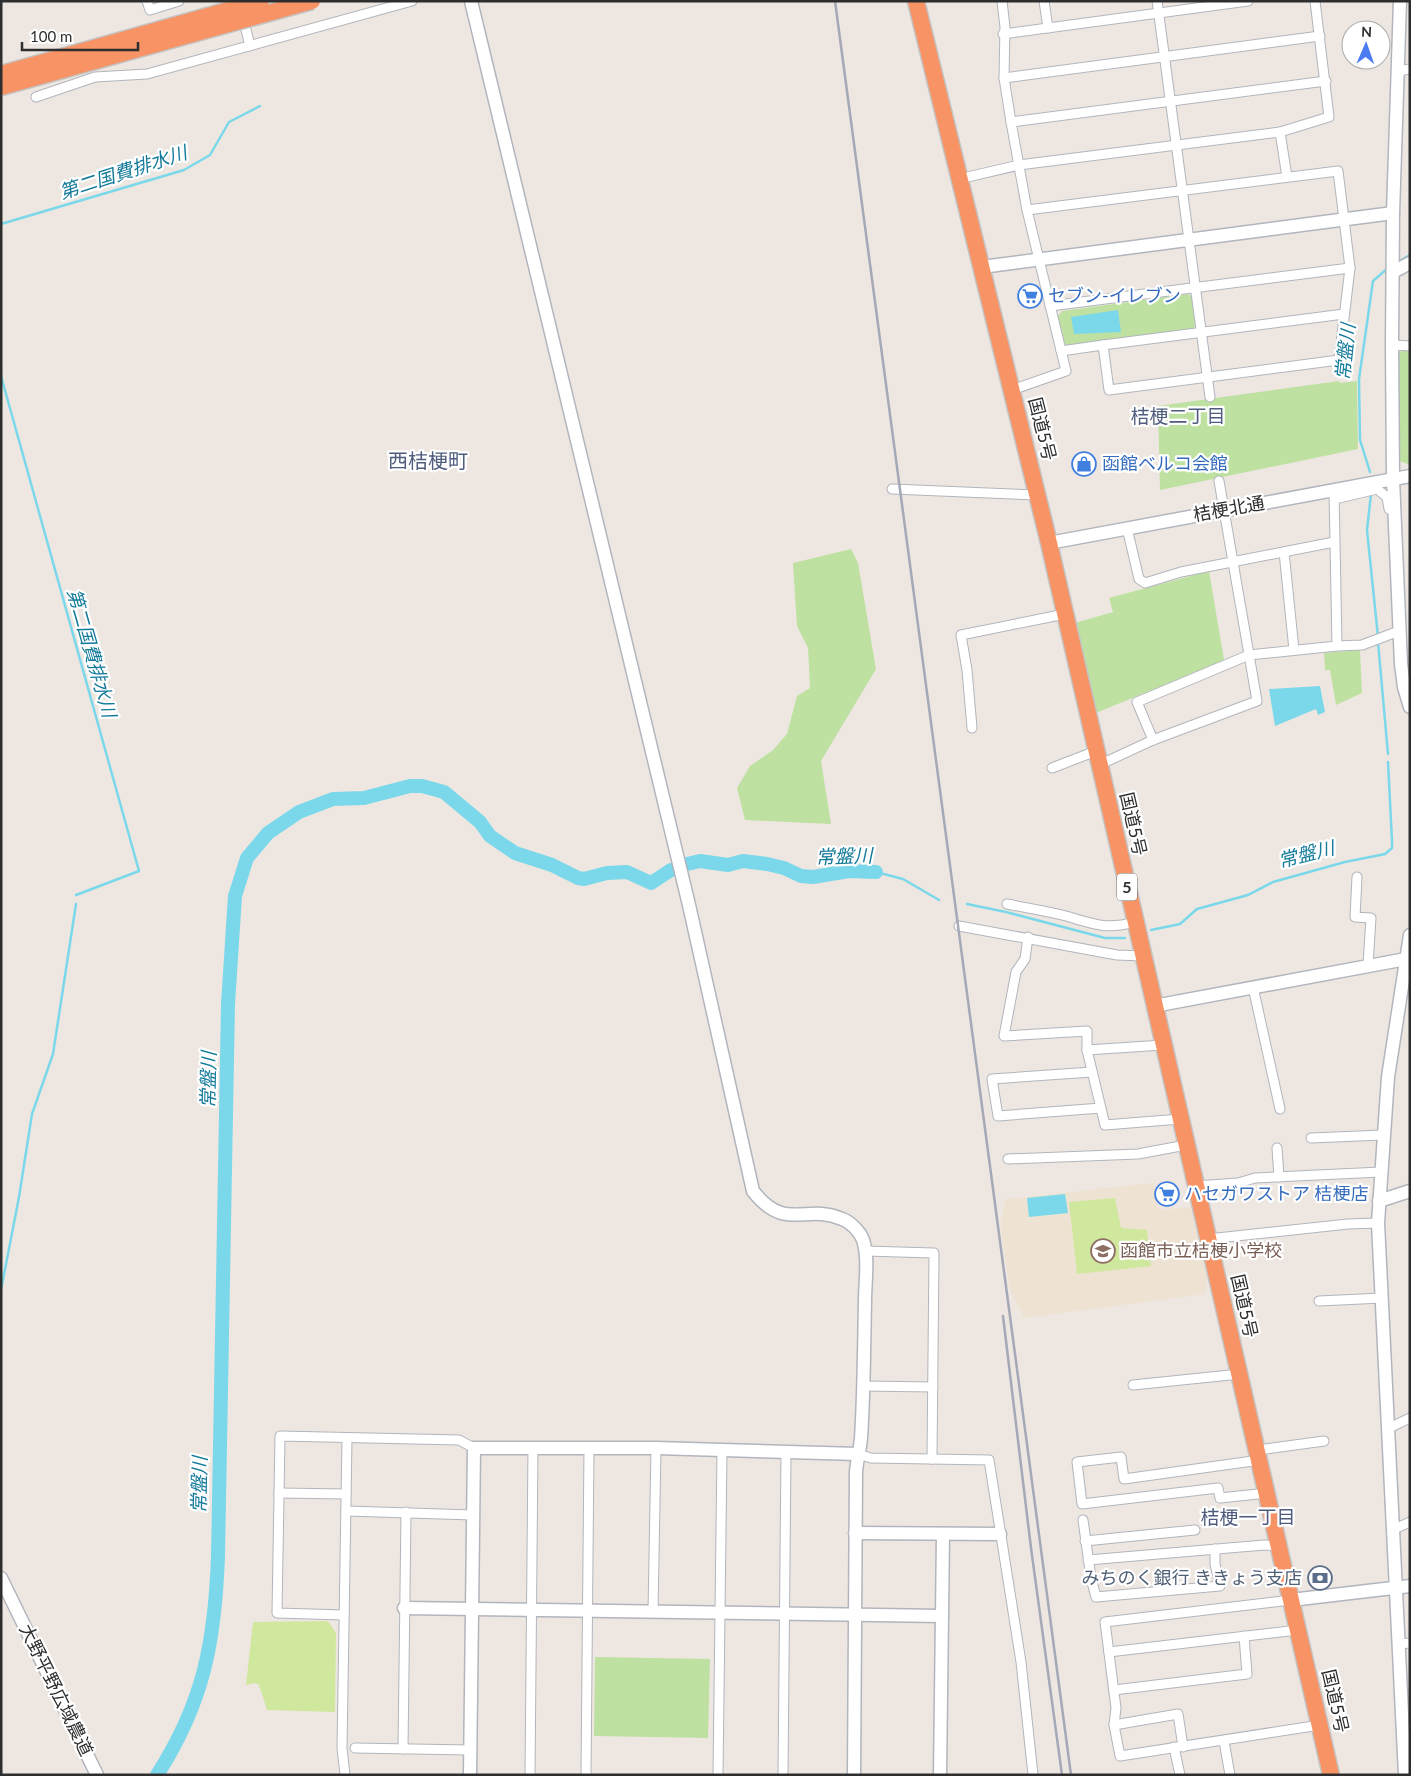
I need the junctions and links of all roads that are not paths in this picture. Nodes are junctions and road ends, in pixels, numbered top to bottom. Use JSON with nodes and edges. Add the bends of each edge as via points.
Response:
{"nodes":[{"id":1,"x":147,"y":1,"type":"edge"},
{"id":2,"x":179,"y":1,"type":"edge"},
{"id":3,"x":239,"y":1,"type":"edge"},
{"id":4,"x":261,"y":1,"type":"edge"},
{"id":5,"x":312,"y":1,"type":"edge"},
{"id":6,"x":412,"y":1,"type":"edge"},
{"id":7,"x":470,"y":1,"type":"edge"},
{"id":8,"x":916,"y":1,"type":"edge"},
{"id":9,"x":1002,"y":1,"type":"edge"},
{"id":10,"x":1044,"y":1,"type":"edge"},
{"id":11,"x":1157,"y":1,"type":"edge"},
{"id":12,"x":1248,"y":1,"type":"edge"},
{"id":13,"x":1315,"y":1,"type":"edge"},
{"id":14,"x":1400,"y":1,"type":"edge"},
{"id":15,"x":1159,"y":13,"type":"junction"},
{"id":16,"x":1048,"y":28,"type":"junction"},
{"id":17,"x":1003,"y":34,"type":"junction"},
{"id":18,"x":1320,"y":36,"type":"junction"},
{"id":19,"x":250,"y":46,"type":"junction"},
{"id":20,"x":1164,"y":57,"type":"junction"},
{"id":21,"x":1404,"y":70,"type":"edge"},
{"id":22,"x":1,"y":74,"type":"edge"},
{"id":23,"x":1004,"y":78,"type":"junction"},
{"id":24,"x":1326,"y":80,"type":"junction"},
{"id":25,"x":1,"y":87,"type":"edge"},
{"id":26,"x":36,"y":97,"type":"dead end"},
{"id":27,"x":1170,"y":100,"type":"junction"},
{"id":28,"x":1011,"y":122,"type":"junction"},
{"id":29,"x":1280,"y":132,"type":"junction"},
{"id":30,"x":1177,"y":145,"type":"junction"},
{"id":31,"x":1019,"y":165,"type":"junction"},
{"id":32,"x":1287,"y":177,"type":"junction"},
{"id":33,"x":959,"y":179,"type":"junction"},
{"id":34,"x":1182,"y":190,"type":"junction"},
{"id":35,"x":1027,"y":210,"type":"junction"},
{"id":36,"x":1393,"y":213,"type":"junction"},
{"id":37,"x":1344,"y":219,"type":"junction"},
{"id":38,"x":1189,"y":240,"type":"junction"},
{"id":39,"x":1038,"y":260,"type":"junction"},
{"id":40,"x":1410,"y":263,"type":"edge"},
{"id":41,"x":1393,"y":266,"type":"junction"},
{"id":42,"x":982,"y":268,"type":"junction"},
{"id":43,"x":1350,"y":268,"type":"junction"},
{"id":44,"x":1195,"y":288,"type":"junction"},
{"id":45,"x":1050,"y":306,"type":"junction"},
{"id":46,"x":1344,"y":314,"type":"junction"},
{"id":47,"x":1201,"y":332,"type":"junction"},
{"id":48,"x":1103,"y":345,"type":"junction"},
{"id":49,"x":1392,"y":345,"type":"junction"},
{"id":50,"x":1410,"y":346,"type":"edge"},
{"id":51,"x":1061,"y":351,"type":"junction"},
{"id":52,"x":1207,"y":377,"type":"junction"},
{"id":53,"x":1012,"y":390,"type":"junction"},
{"id":54,"x":1210,"y":397,"type":"dead end"},
{"id":55,"x":1410,"y":476,"type":"edge"},
{"id":56,"x":1394,"y":479,"type":"junction"},
{"id":57,"x":1219,"y":481,"type":"dead end"},
{"id":58,"x":892,"y":489,"type":"dead end"},
{"id":59,"x":1336,"y":494,"type":"junction"},
{"id":60,"x":1037,"y":495,"type":"junction"},
{"id":61,"x":1225,"y":511,"type":"junction"},
{"id":62,"x":1127,"y":528,"type":"junction"},
{"id":63,"x":1334,"y":542,"type":"junction"},
{"id":64,"x":1049,"y":543,"type":"junction"},
{"id":65,"x":1284,"y":552,"type":"junction"},
{"id":66,"x":1233,"y":561,"type":"junction"},
{"id":67,"x":1065,"y":614,"type":"junction"},
{"id":68,"x":1397,"y":632,"type":"junction"},
{"id":69,"x":1338,"y":646,"type":"junction"},
{"id":70,"x":1294,"y":650,"type":"junction"},
{"id":71,"x":1249,"y":655,"type":"junction"},
{"id":72,"x":1410,"y":707,"type":"edge"},
{"id":73,"x":972,"y":728,"type":"dead end"},
{"id":74,"x":1154,"y":740,"type":"junction"},
{"id":75,"x":1098,"y":758,"type":"junction"},
{"id":76,"x":1052,"y":768,"type":"dead end"},
{"id":77,"x":1357,"y":877,"type":"dead end"},
{"id":78,"x":1007,"y":904,"type":"dead end"},
{"id":79,"x":1135,"y":922,"type":"junction"},
{"id":80,"x":959,"y":926,"type":"dead end"},
{"id":81,"x":1410,"y":935,"type":"edge"},
{"id":82,"x":1028,"y":937,"type":"junction"},
{"id":83,"x":1143,"y":956,"type":"junction"},
{"id":84,"x":1408,"y":958,"type":"edge"},
{"id":85,"x":1368,"y":965,"type":"junction"},
{"id":86,"x":1253,"y":987,"type":"junction"},
{"id":87,"x":1154,"y":1006,"type":"junction"},
{"id":88,"x":1163,"y":1045,"type":"junction"},
{"id":89,"x":1088,"y":1050,"type":"junction"},
{"id":90,"x":1092,"y":1072,"type":"junction"},
{"id":91,"x":1101,"y":1108,"type":"junction"},
{"id":92,"x":1280,"y":1109,"type":"dead end"},
{"id":93,"x":1180,"y":1119,"type":"junction"},
{"id":94,"x":1383,"y":1135,"type":"junction"},
{"id":95,"x":1310,"y":1138,"type":"dead end"},
{"id":96,"x":1186,"y":1145,"type":"junction"},
{"id":97,"x":1278,"y":1148,"type":"dead end"},
{"id":98,"x":1008,"y":1159,"type":"dead end"},
{"id":99,"x":1381,"y":1172,"type":"junction"},
{"id":100,"x":1279,"y":1176,"type":"junction"},
{"id":101,"x":1196,"y":1186,"type":"junction"},
{"id":102,"x":1410,"y":1191,"type":"edge"},
{"id":103,"x":1379,"y":1202,"type":"junction"},
{"id":104,"x":1378,"y":1223,"type":"junction"},
{"id":105,"x":1208,"y":1239,"type":"junction"},
{"id":106,"x":865,"y":1251,"type":"junction"},
{"id":107,"x":1382,"y":1298,"type":"junction"},
{"id":108,"x":1319,"y":1301,"type":"dead end"},
{"id":109,"x":1240,"y":1374,"type":"junction"},
{"id":110,"x":1134,"y":1385,"type":"dead end"},
{"id":111,"x":863,"y":1386,"type":"junction"},
{"id":112,"x":933,"y":1387,"type":"junction"},
{"id":113,"x":1410,"y":1418,"type":"edge"},
{"id":114,"x":1389,"y":1428,"type":"junction"},
{"id":115,"x":347,"y":1439,"type":"junction"},
{"id":116,"x":1324,"y":1441,"type":"dead end"},
{"id":117,"x":533,"y":1447,"type":"junction"},
{"id":118,"x":474,"y":1448,"type":"junction"},
{"id":119,"x":589,"y":1448,"type":"junction"},
{"id":120,"x":656,"y":1448,"type":"junction"},
{"id":121,"x":722,"y":1450,"type":"junction"},
{"id":122,"x":786,"y":1452,"type":"junction"},
{"id":123,"x":858,"y":1454,"type":"junction"},
{"id":124,"x":1259,"y":1455,"type":"junction"},
{"id":125,"x":932,"y":1459,"type":"junction"},
{"id":126,"x":278,"y":1493,"type":"junction"},
{"id":127,"x":1267,"y":1493,"type":"junction"},
{"id":128,"x":346,"y":1494,"type":"junction"},
{"id":129,"x":346,"y":1511,"type":"junction"},
{"id":130,"x":406,"y":1512,"type":"junction"},
{"id":131,"x":473,"y":1515,"type":"junction"},
{"id":132,"x":1083,"y":1520,"type":"dead end"},
{"id":133,"x":1410,"y":1522,"type":"edge"},
{"id":134,"x":1394,"y":1529,"type":"junction"},
{"id":135,"x":1195,"y":1530,"type":"dead end"},
{"id":136,"x":856,"y":1533,"type":"junction"},
{"id":137,"x":943,"y":1534,"type":"junction"},
{"id":138,"x":1000,"y":1534,"type":"junction"},
{"id":139,"x":1085,"y":1541,"type":"junction"},
{"id":140,"x":1279,"y":1546,"type":"junction"},
{"id":141,"x":1215,"y":1548,"type":"junction"},
{"id":142,"x":1088,"y":1560,"type":"junction"},
{"id":143,"x":1,"y":1578,"type":"edge"},
{"id":144,"x":1403,"y":1587,"type":"edge"},
{"id":145,"x":1292,"y":1600,"type":"junction"},
{"id":146,"x":404,"y":1608,"type":"junction"},
{"id":147,"x":472,"y":1609,"type":"junction"},
{"id":148,"x":532,"y":1610,"type":"junction"},
{"id":149,"x":588,"y":1611,"type":"junction"},
{"id":150,"x":653,"y":1612,"type":"junction"},
{"id":151,"x":719,"y":1613,"type":"junction"},
{"id":152,"x":785,"y":1614,"type":"junction"},
{"id":153,"x":344,"y":1615,"type":"junction"},
{"id":154,"x":855,"y":1615,"type":"junction"},
{"id":155,"x":942,"y":1616,"type":"junction"},
{"id":156,"x":1298,"y":1630,"type":"junction"},
{"id":157,"x":1244,"y":1636,"type":"junction"},
{"id":158,"x":1404,"y":1644,"type":"edge"},
{"id":159,"x":1109,"y":1652,"type":"junction"},
{"id":160,"x":1114,"y":1690,"type":"junction"},
{"id":161,"x":1406,"y":1706,"type":"edge"},
{"id":162,"x":1114,"y":1725,"type":"junction"},
{"id":163,"x":1320,"y":1725,"type":"junction"},
{"id":164,"x":1224,"y":1741,"type":"junction"},
{"id":165,"x":1178,"y":1747,"type":"junction"},
{"id":166,"x":355,"y":1748,"type":"dead end"},
{"id":167,"x":403,"y":1749,"type":"junction"},
{"id":168,"x":470,"y":1750,"type":"junction"},
{"id":169,"x":97,"y":1775,"type":"edge"},
{"id":170,"x":345,"y":1775,"type":"edge"},
{"id":171,"x":470,"y":1775,"type":"edge"},
{"id":172,"x":530,"y":1775,"type":"edge"},
{"id":173,"x":586,"y":1775,"type":"edge"},
{"id":174,"x":718,"y":1775,"type":"edge"},
{"id":175,"x":783,"y":1775,"type":"edge"},
{"id":176,"x":854,"y":1775,"type":"edge"},
{"id":177,"x":940,"y":1775,"type":"edge"},
{"id":178,"x":1033,"y":1775,"type":"edge"},
{"id":179,"x":1180,"y":1775,"type":"edge"},
{"id":180,"x":1230,"y":1775,"type":"edge"},
{"id":181,"x":1331,"y":1775,"type":"edge"},
{"id":182,"x":1405,"y":1775,"type":"edge"}],
"edges":[{"from":1,"to":2,"type":"street","via":[[150,10]]},
{"from":3,"to":19,"type":"street"},
{"from":4,"to":22,"type":"highway","bridge":true},
{"from":5,"to":25,"type":"highway","bridge":true},
{"from":6,"to":19,"type":"street"},
{"from":7,"to":106,"type":"street","via":[[689,905],[753,1191],[764,1206],[774,1212],[844,1219],[863,1239]]},
{"from":8,"to":33,"type":"highway","name":"国道5号","number":"5"},
{"from":9,"to":17,"type":"street"},
{"from":10,"to":16,"type":"street"},
{"from":11,"to":15,"type":"street"},
{"from":12,"to":15,"type":"street"},
{"from":13,"to":18,"type":"street"},
{"from":14,"to":21,"type":"street"},
{"from":15,"to":16,"type":"street"},
{"from":15,"to":20,"type":"street"},
{"from":16,"to":17,"type":"street"},
{"from":17,"to":23,"type":"street"},
{"from":18,"to":20,"type":"street"},
{"from":18,"to":24,"type":"street"},
{"from":19,"to":26,"type":"street","via":[[147,74],[95,77]]},
{"from":20,"to":23,"type":"street"},
{"from":20,"to":27,"type":"street"},
{"from":21,"to":36,"type":"street"},
{"from":23,"to":28,"type":"street"},
{"from":24,"to":27,"type":"street"},
{"from":24,"to":29,"type":"street","via":[[1329,117]]},
{"from":27,"to":28,"type":"street"},
{"from":27,"to":30,"type":"street"},
{"from":28,"to":31,"type":"street"},
{"from":29,"to":30,"type":"street"},
{"from":29,"to":32,"type":"street"},
{"from":30,"to":31,"type":"street"},
{"from":30,"to":34,"type":"street"},
{"from":31,"to":33,"type":"street"},
{"from":31,"to":35,"type":"street"},
{"from":32,"to":34,"type":"street"},
{"from":32,"to":37,"type":"street","via":[[1338,171]]},
{"from":33,"to":42,"type":"highway","name":"国道5号","number":"5"},
{"from":34,"to":35,"type":"street"},
{"from":34,"to":38,"type":"street"},
{"from":35,"to":39,"type":"street"},
{"from":36,"to":37,"type":"street"},
{"from":36,"to":41,"type":"street"},
{"from":37,"to":38,"type":"street"},
{"from":37,"to":43,"type":"street"},
{"from":38,"to":39,"type":"street"},
{"from":38,"to":44,"type":"street"},
{"from":39,"to":42,"type":"street"},
{"from":39,"to":45,"type":"street"},
{"from":40,"to":41,"type":"street"},
{"from":41,"to":49,"type":"street"},
{"from":42,"to":53,"type":"highway","name":"国道5号","number":"5"},
{"from":43,"to":44,"type":"street"},
{"from":43,"to":46,"type":"street"},
{"from":44,"to":45,"type":"street"},
{"from":44,"to":47,"type":"street"},
{"from":45,"to":51,"type":"street"},
{"from":46,"to":47,"type":"street"},
{"from":46,"to":52,"type":"street","via":[[1339,360]]},
{"from":47,"to":48,"type":"street"},
{"from":47,"to":52,"type":"street"},
{"from":48,"to":51,"type":"street"},
{"from":48,"to":52,"type":"street","via":[[1109,390]]},
{"from":49,"to":50,"type":"street"},
{"from":49,"to":56,"type":"street"},
{"from":51,"to":53,"type":"street","via":[[1066,371]]},
{"from":52,"to":54,"type":"street"},
{"from":53,"to":60,"type":"highway","name":"国道5号","number":"5"},
{"from":55,"to":56,"type":"street","name":"桔梗北通"},
{"from":56,"to":59,"type":"street","name":"桔梗北通"},
{"from":56,"to":68,"type":"street"},
{"from":57,"to":61,"type":"street"},
{"from":58,"to":60,"type":"street"},
{"from":59,"to":61,"type":"street","name":"桔梗北通"},
{"from":59,"to":63,"type":"street"},
{"from":59,"to":68,"type":"street","via":[[1377,489],[1387,497]]},
{"from":60,"to":64,"type":"highway","name":"国道5号","number":"5"},
{"from":61,"to":62,"type":"street","name":"桔梗北通"},
{"from":61,"to":66,"type":"street"},
{"from":62,"to":64,"type":"street","name":"桔梗北通"},
{"from":62,"to":66,"type":"street","via":[[1139,579],[1144,583]]},
{"from":63,"to":65,"type":"street"},
{"from":63,"to":69,"type":"street"},
{"from":64,"to":67,"type":"highway","name":"国道5号","number":"5"},
{"from":65,"to":66,"type":"street"},
{"from":65,"to":70,"type":"street"},
{"from":66,"to":71,"type":"street"},
{"from":67,"to":73,"type":"street","via":[[961,635]]},
{"from":67,"to":75,"type":"highway","name":"国道5号","number":"5"},
{"from":68,"to":69,"type":"street","via":[[1362,645]]},
{"from":68,"to":72,"type":"street"},
{"from":69,"to":70,"type":"street"},
{"from":70,"to":71,"type":"street"},
{"from":71,"to":74,"type":"street","via":[[1257,701]]},
{"from":71,"to":74,"type":"street","via":[[1138,702]]},
{"from":74,"to":75,"type":"street"},
{"from":75,"to":76,"type":"street"},
{"from":75,"to":79,"type":"highway","name":"国道5号","number":"5"},
{"from":77,"to":85,"type":"street","via":[[1355,917],[1372,918]]},
{"from":78,"to":79,"type":"street","via":[[1100,927]]},
{"from":79,"to":83,"type":"highway","name":"国道5号","number":"5"},
{"from":80,"to":82,"type":"street"},
{"from":81,"to":84,"type":"street"},
{"from":82,"to":83,"type":"street","via":[[1117,955]]},
{"from":82,"to":89,"type":"street","via":[[1025,958],[1016,972],[1004,1036],[1087,1031]]},
{"from":83,"to":87,"type":"highway","name":"国道5号","number":"5"},
{"from":84,"to":85,"type":"street"},
{"from":84,"to":94,"type":"street","via":[[1388,1076]]},
{"from":85,"to":86,"type":"street"},
{"from":86,"to":87,"type":"street"},
{"from":86,"to":92,"type":"street"},
{"from":87,"to":88,"type":"highway","name":"国道5号","number":"5"},
{"from":88,"to":89,"type":"street"},
{"from":88,"to":93,"type":"highway","name":"国道5号","number":"5"},
{"from":89,"to":90,"type":"street"},
{"from":90,"to":91,"type":"street"},
{"from":90,"to":91,"type":"street","via":[[992,1079],[998,1116]]},
{"from":91,"to":93,"type":"street","via":[[1105,1125]]},
{"from":93,"to":96,"type":"highway","name":"国道5号","number":"5"},
{"from":94,"to":95,"type":"street"},
{"from":94,"to":99,"type":"street"},
{"from":96,"to":98,"type":"street","via":[[1138,1154]]},
{"from":96,"to":101,"type":"highway","name":"国道5号","number":"5"},
{"from":97,"to":100,"type":"street"},
{"from":99,"to":100,"type":"street"},
{"from":99,"to":103,"type":"street"},
{"from":100,"to":101,"type":"street"},
{"from":101,"to":105,"type":"highway","name":"国道5号","number":"5"},
{"from":102,"to":103,"type":"street"},
{"from":103,"to":104,"type":"street"},
{"from":104,"to":105,"type":"street"},
{"from":104,"to":107,"type":"street"},
{"from":105,"to":109,"type":"highway","name":"国道5号","number":"5"},
{"from":106,"to":111,"type":"street"},
{"from":106,"to":112,"type":"street","via":[[934,1253]]},
{"from":107,"to":108,"type":"street"},
{"from":107,"to":114,"type":"street"},
{"from":109,"to":110,"type":"street"},
{"from":109,"to":124,"type":"highway","name":"国道5号","number":"5"},
{"from":111,"to":112,"type":"street"},
{"from":111,"to":123,"type":"street"},
{"from":112,"to":125,"type":"street"},
{"from":113,"to":114,"type":"street"},
{"from":114,"to":134,"type":"street"},
{"from":115,"to":118,"type":"street","via":[[459,1440]]},
{"from":115,"to":126,"type":"street","via":[[280,1436]]},
{"from":115,"to":128,"type":"street"},
{"from":116,"to":124,"type":"street"},
{"from":117,"to":118,"type":"street"},
{"from":117,"to":119,"type":"street"},
{"from":117,"to":148,"type":"street"},
{"from":118,"to":131,"type":"street"},
{"from":119,"to":120,"type":"street"},
{"from":119,"to":149,"type":"street"},
{"from":120,"to":121,"type":"street"},
{"from":120,"to":150,"type":"street"},
{"from":121,"to":122,"type":"street"},
{"from":121,"to":151,"type":"street"},
{"from":122,"to":123,"type":"street"},
{"from":122,"to":152,"type":"street"},
{"from":123,"to":125,"type":"street","via":[[872,1458]]},
{"from":123,"to":136,"type":"street"},
{"from":124,"to":127,"type":"highway","name":"国道5号","number":"5"},
{"from":124,"to":127,"type":"street","via":[[1124,1479],[1121,1457],[1077,1462],[1082,1504],[1218,1488],[1220,1498]]},
{"from":125,"to":138,"type":"street","via":[[989,1460]]},
{"from":126,"to":128,"type":"street"},
{"from":126,"to":153,"type":"street","via":[[277,1612]]},
{"from":127,"to":140,"type":"highway","name":"国道5号","number":"5"},
{"from":128,"to":129,"type":"street"},
{"from":129,"to":130,"type":"street"},
{"from":129,"to":153,"type":"street"},
{"from":130,"to":131,"type":"street"},
{"from":130,"to":146,"type":"street"},
{"from":131,"to":147,"type":"street"},
{"from":132,"to":139,"type":"street"},
{"from":133,"to":134,"type":"street"},
{"from":134,"to":144,"type":"street"},
{"from":135,"to":139,"type":"street"},
{"from":136,"to":137,"type":"street"},
{"from":136,"to":154,"type":"street"},
{"from":137,"to":138,"type":"street"},
{"from":137,"to":155,"type":"street"},
{"from":138,"to":178,"type":"street"},
{"from":139,"to":142,"type":"street"},
{"from":140,"to":141,"type":"street"},
{"from":140,"to":145,"type":"highway","name":"国道5号","number":"5"},
{"from":141,"to":142,"type":"street"},
{"from":141,"to":142,"type":"street","via":[[1220,1586],[1096,1597]]},
{"from":143,"to":169,"type":"street","name":"大野平野広域農道"},
{"from":144,"to":145,"type":"street"},
{"from":144,"to":158,"type":"street"},
{"from":145,"to":156,"type":"highway","name":"国道5号","number":"5"},
{"from":145,"to":159,"type":"street","via":[[1105,1622]]},
{"from":146,"to":147,"type":"street"},
{"from":146,"to":167,"type":"street"},
{"from":147,"to":148,"type":"street"},
{"from":147,"to":168,"type":"street"},
{"from":148,"to":149,"type":"street"},
{"from":148,"to":172,"type":"street"},
{"from":149,"to":150,"type":"street"},
{"from":149,"to":173,"type":"street"},
{"from":150,"to":151,"type":"street"},
{"from":151,"to":152,"type":"street"},
{"from":151,"to":174,"type":"street"},
{"from":152,"to":154,"type":"street"},
{"from":152,"to":175,"type":"street"},
{"from":153,"to":170,"type":"street","via":[[342,1748]]},
{"from":154,"to":155,"type":"street"},
{"from":154,"to":176,"type":"street"},
{"from":155,"to":177,"type":"street"},
{"from":156,"to":157,"type":"street"},
{"from":156,"to":163,"type":"highway","name":"国道5号","number":"5"},
{"from":157,"to":159,"type":"street"},
{"from":157,"to":160,"type":"street","via":[[1248,1674]]},
{"from":158,"to":161,"type":"street"},
{"from":159,"to":160,"type":"street"},
{"from":160,"to":162,"type":"street"},
{"from":161,"to":182,"type":"street"},
{"from":162,"to":165,"type":"street","via":[[1120,1756]]},
{"from":162,"to":165,"type":"street","via":[[1178,1714]]},
{"from":163,"to":164,"type":"street"},
{"from":163,"to":181,"type":"highway","name":"国道5号","number":"5"},
{"from":164,"to":165,"type":"street"},
{"from":164,"to":180,"type":"street"},
{"from":165,"to":179,"type":"street"},
{"from":166,"to":167,"type":"street"},
{"from":167,"to":168,"type":"street"},
{"from":168,"to":171,"type":"street"}]}
